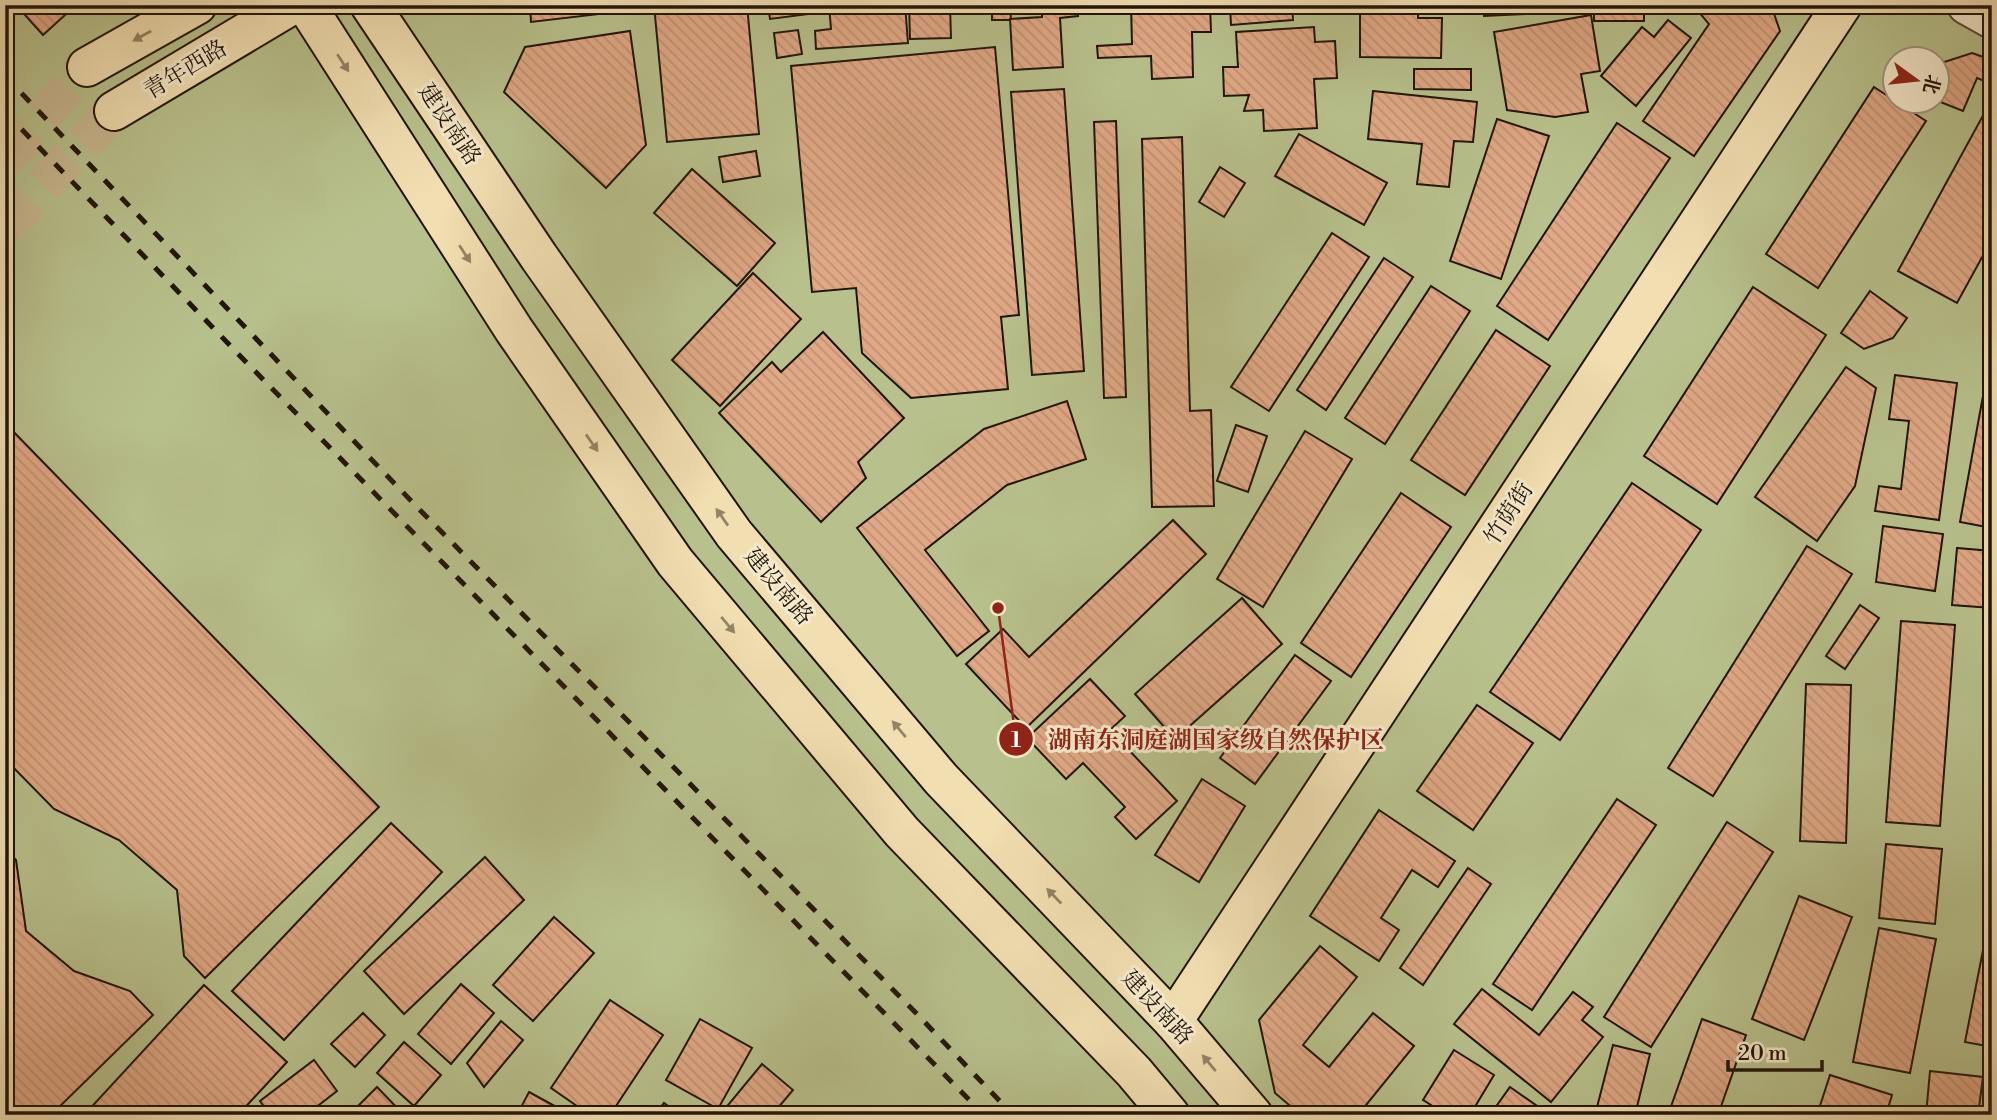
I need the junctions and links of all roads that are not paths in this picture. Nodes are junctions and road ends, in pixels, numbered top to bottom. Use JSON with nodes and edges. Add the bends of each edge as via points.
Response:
{"nodes":[{"id":1,"x":197,"y":5,"type":"edge"},
{"id":2,"x":292,"y":5,"type":"edge"},
{"id":3,"x":306,"y":5,"type":"edge"},
{"id":4,"x":370,"y":5,"type":"edge"},
{"id":5,"x":1842,"y":5,"type":"edge"},
{"id":6,"x":1968,"y":5,"type":"edge"},
{"id":7,"x":1992,"y":19,"type":"edge"},
{"id":8,"x":87,"y":67,"type":"tunnel mouth"},
{"id":9,"x":114,"y":111,"type":"tunnel mouth"},
{"id":10,"x":1173,"y":1021,"type":"junction"},
{"id":11,"x":1170,"y":1115,"type":"edge"},
{"id":12,"x":1253,"y":1115,"type":"edge"}],
"edges":[{"from":1,"to":8,"type":"main road","one_way":true},
{"from":2,"to":9,"type":"main road","name":"青年西路"},
{"from":3,"to":11,"type":"main road","one_way":true,"via":[[514,330],[675,562],[902,832]]},
{"from":10,"to":4,"type":"main road","name":"建设南路","one_way":true,"via":[[941,779],[734,534],[539,257]]},
{"from":5,"to":10,"type":"main road","name":"竹荫街"},
{"from":6,"to":7,"type":"street"},
{"from":12,"to":10,"type":"main road","name":"建设南路","one_way":true}]}
